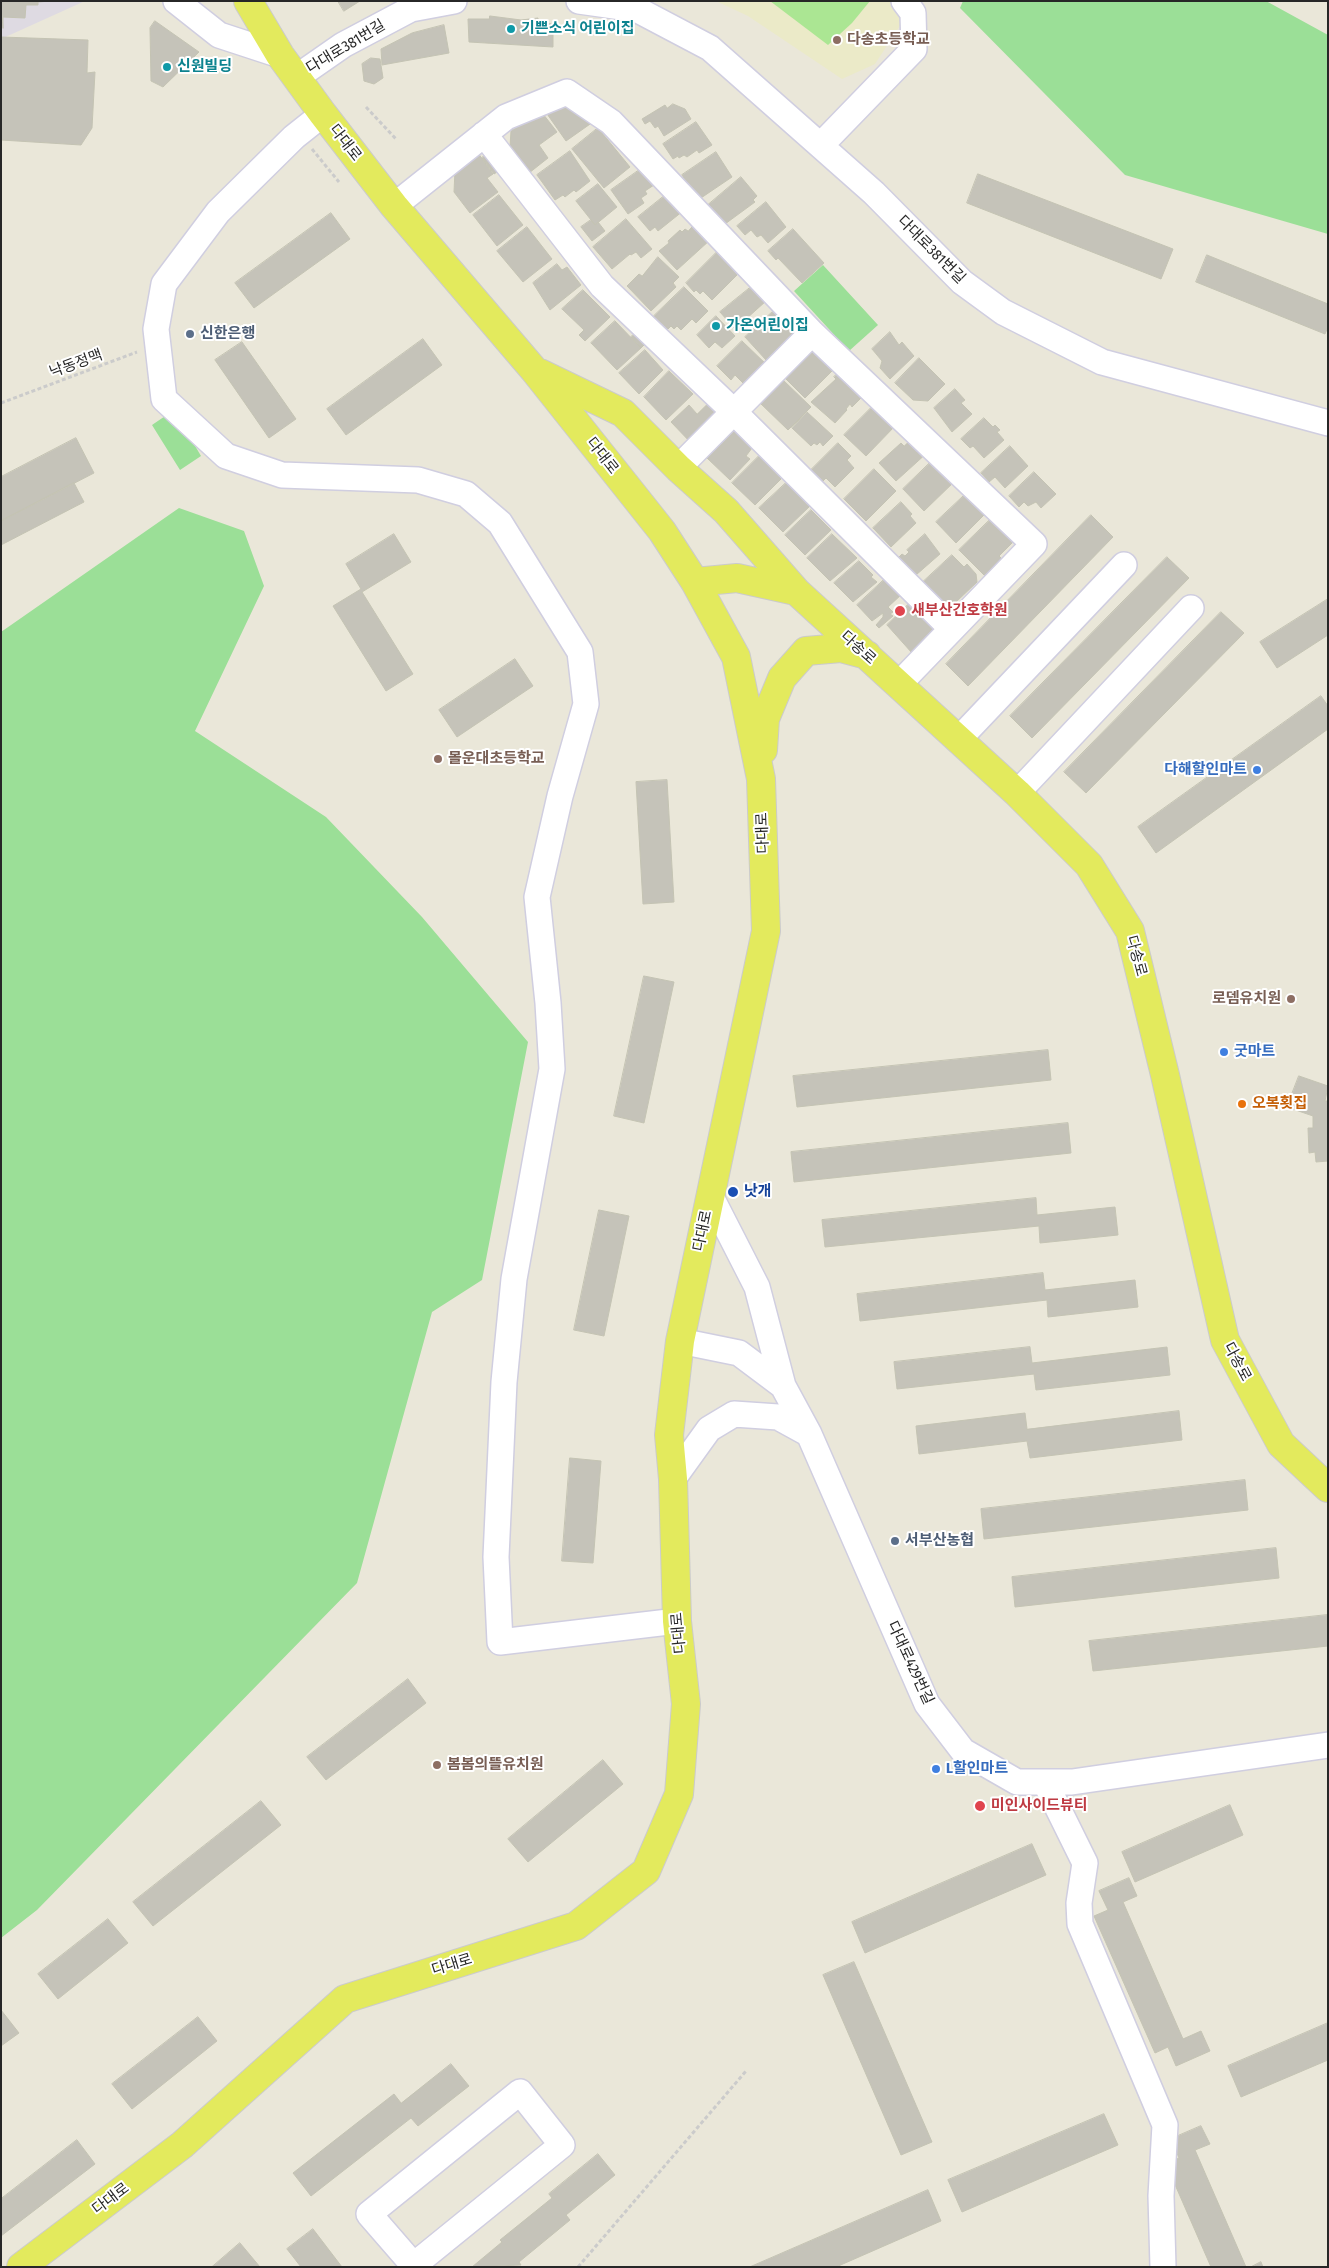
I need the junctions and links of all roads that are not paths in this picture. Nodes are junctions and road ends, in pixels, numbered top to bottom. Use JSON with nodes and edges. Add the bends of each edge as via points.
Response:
{"nodes":[{"id":1,"x":176,"y":1,"type":"edge"},
{"id":2,"x":248,"y":1,"type":"edge"},
{"id":3,"x":454,"y":1,"type":"edge"},
{"id":4,"x":579,"y":1,"type":"edge"},
{"id":5,"x":904,"y":1,"type":"edge"},
{"id":6,"x":280,"y":55,"type":"junction"},
{"id":7,"x":297,"y":77,"type":"junction"},
{"id":8,"x":323,"y":114,"type":"junction"},
{"id":9,"x":484,"y":134,"type":"junction"},
{"id":10,"x":821,"y":145,"type":"junction"},
{"id":11,"x":394,"y":206,"type":"junction"},
{"id":12,"x":812,"y":333,"type":"junction"},
{"id":13,"x":534,"y":370,"type":"junction"},
{"id":14,"x":734,"y":412,"type":"junction"},
{"id":15,"x":1328,"y":422,"type":"edge"},
{"id":16,"x":678,"y":468,"type":"junction"},
{"id":17,"x":1124,"y":565,"type":"dead end"},
{"id":18,"x":695,"y":582,"type":"junction"},
{"id":19,"x":796,"y":592,"type":"junction"},
{"id":20,"x":1191,"y":608,"type":"dead end"},
{"id":21,"x":952,"y":630,"type":"junction"},
{"id":22,"x":867,"y":655,"type":"junction"},
{"id":23,"x":899,"y":684,"type":"junction"},
{"id":24,"x":958,"y":740,"type":"junction"},
{"id":25,"x":762,"y":779,"type":"junction"},
{"id":26,"x":1018,"y":793,"type":"junction"},
{"id":27,"x":710,"y":1195,"type":"junction"},
{"id":28,"x":680,"y":1341,"type":"junction"},
{"id":29,"x":783,"y":1386,"type":"junction"},
{"id":30,"x":809,"y":1434,"type":"junction"},
{"id":31,"x":673,"y":1479,"type":"junction"},
{"id":32,"x":1328,"y":1488,"type":"edge"},
{"id":33,"x":677,"y":1621,"type":"junction"},
{"id":34,"x":1328,"y":1745,"type":"edge"},
{"id":35,"x":1045,"y":1782,"type":"junction"},
{"id":36,"x":414,"y":2266,"type":"edge"},
{"id":37,"x":21,"y":2267,"type":"edge"},
{"id":38,"x":1163,"y":2267,"type":"edge"}],
"edges":[{"from":1,"to":6,"type":"street","via":[[219,35]]},
{"from":2,"to":6,"type":"main road","name":"다대로"},
{"from":3,"to":7,"type":"street","name":"다대로381번길","via":[[411,10],[343,45]]},
{"from":4,"to":10,"type":"street","name":"다대로381번길","via":[[636,10],[710,48]]},
{"from":5,"to":10,"type":"street","via":[[913,13],[914,49]]},
{"from":6,"to":7,"type":"main road","name":"다대로"},
{"from":7,"to":8,"type":"main road","name":"다대로"},
{"from":8,"to":11,"type":"main road","name":"다대로"},
{"from":8,"to":33,"type":"street","via":[[294,137],[218,212],[164,284],[156,329],[164,399],[226,456],[282,475],[418,480],[466,494],[500,523],[580,652],[586,704],[560,796],[537,897],[552,1069],[514,1279],[504,1382],[496,1557],[500,1642]]},
{"from":9,"to":11,"type":"street"},
{"from":9,"to":12,"type":"street","via":[[506,117],[566,92],[612,122]]},
{"from":9,"to":14,"type":"street","via":[[602,286]]},
{"from":10,"to":15,"type":"street","name":"다대로381번길","via":[[874,193],[962,282],[1003,312],[1102,362]]},
{"from":11,"to":13,"type":"main road","name":"다대로"},
{"from":12,"to":14,"type":"street"},
{"from":12,"to":21,"type":"street","via":[[1034,544]]},
{"from":13,"to":16,"type":"main road","via":[[623,413]]},
{"from":13,"to":18,"type":"main road","name":"다대로","via":[[662,531]]},
{"from":14,"to":16,"type":"street"},
{"from":14,"to":21,"type":"street"},
{"from":16,"to":19,"type":"main road","via":[[726,511]]},
{"from":17,"to":24,"type":"street"},
{"from":18,"to":19,"type":"main road","name":"다송로","via":[[737,578]]},
{"from":18,"to":25,"type":"main road","name":"다대로","via":[[736,657]]},
{"from":19,"to":22,"type":"main road","name":"다송로"},
{"from":20,"to":26,"type":"street"},
{"from":21,"to":23,"type":"street"},
{"from":22,"to":23,"type":"main road","name":"다송로"},
{"from":22,"to":25,"type":"main road","via":[[841,648],[806,651],[782,678],[765,719]]},
{"from":23,"to":24,"type":"main road","name":"다송로"},
{"from":24,"to":26,"type":"main road","name":"다송로"},
{"from":25,"to":27,"type":"main road","name":"다대로","via":[[766,931]]},
{"from":26,"to":32,"type":"main road","name":"다송로","via":[[1089,865],[1130,931],[1225,1340],[1280,1444]]},
{"from":27,"to":28,"type":"main road","name":"다대로"},
{"from":27,"to":29,"type":"street","via":[[757,1287]]},
{"from":28,"to":29,"type":"street","name":"다대로429번길","via":[[739,1353]]},
{"from":28,"to":31,"type":"main road","name":"다대로","via":[[669,1435]]},
{"from":29,"to":30,"type":"street","name":"다대로429번길"},
{"from":30,"to":31,"type":"street","via":[[778,1417],[734,1414],[709,1429]]},
{"from":30,"to":35,"type":"street","name":"다대로429번길","via":[[927,1704],[963,1751],[1017,1782]]},
{"from":31,"to":33,"type":"main road","name":"다대로"},
{"from":33,"to":37,"type":"main road","name":"다대로","via":[[686,1704],[679,1794],[646,1871],[576,1926],[345,1999],[182,2145]]},
{"from":34,"to":35,"type":"street","name":"다대로429번길","via":[[1072,1782]]},
{"from":35,"to":38,"type":"street","via":[[1085,1863],[1079,1903],[1080,1924],[1165,2126],[1161,2196]]},
{"from":36,"to":36,"type":"street","via":[[369,2214],[520,2092],[562,2146]]}]}
